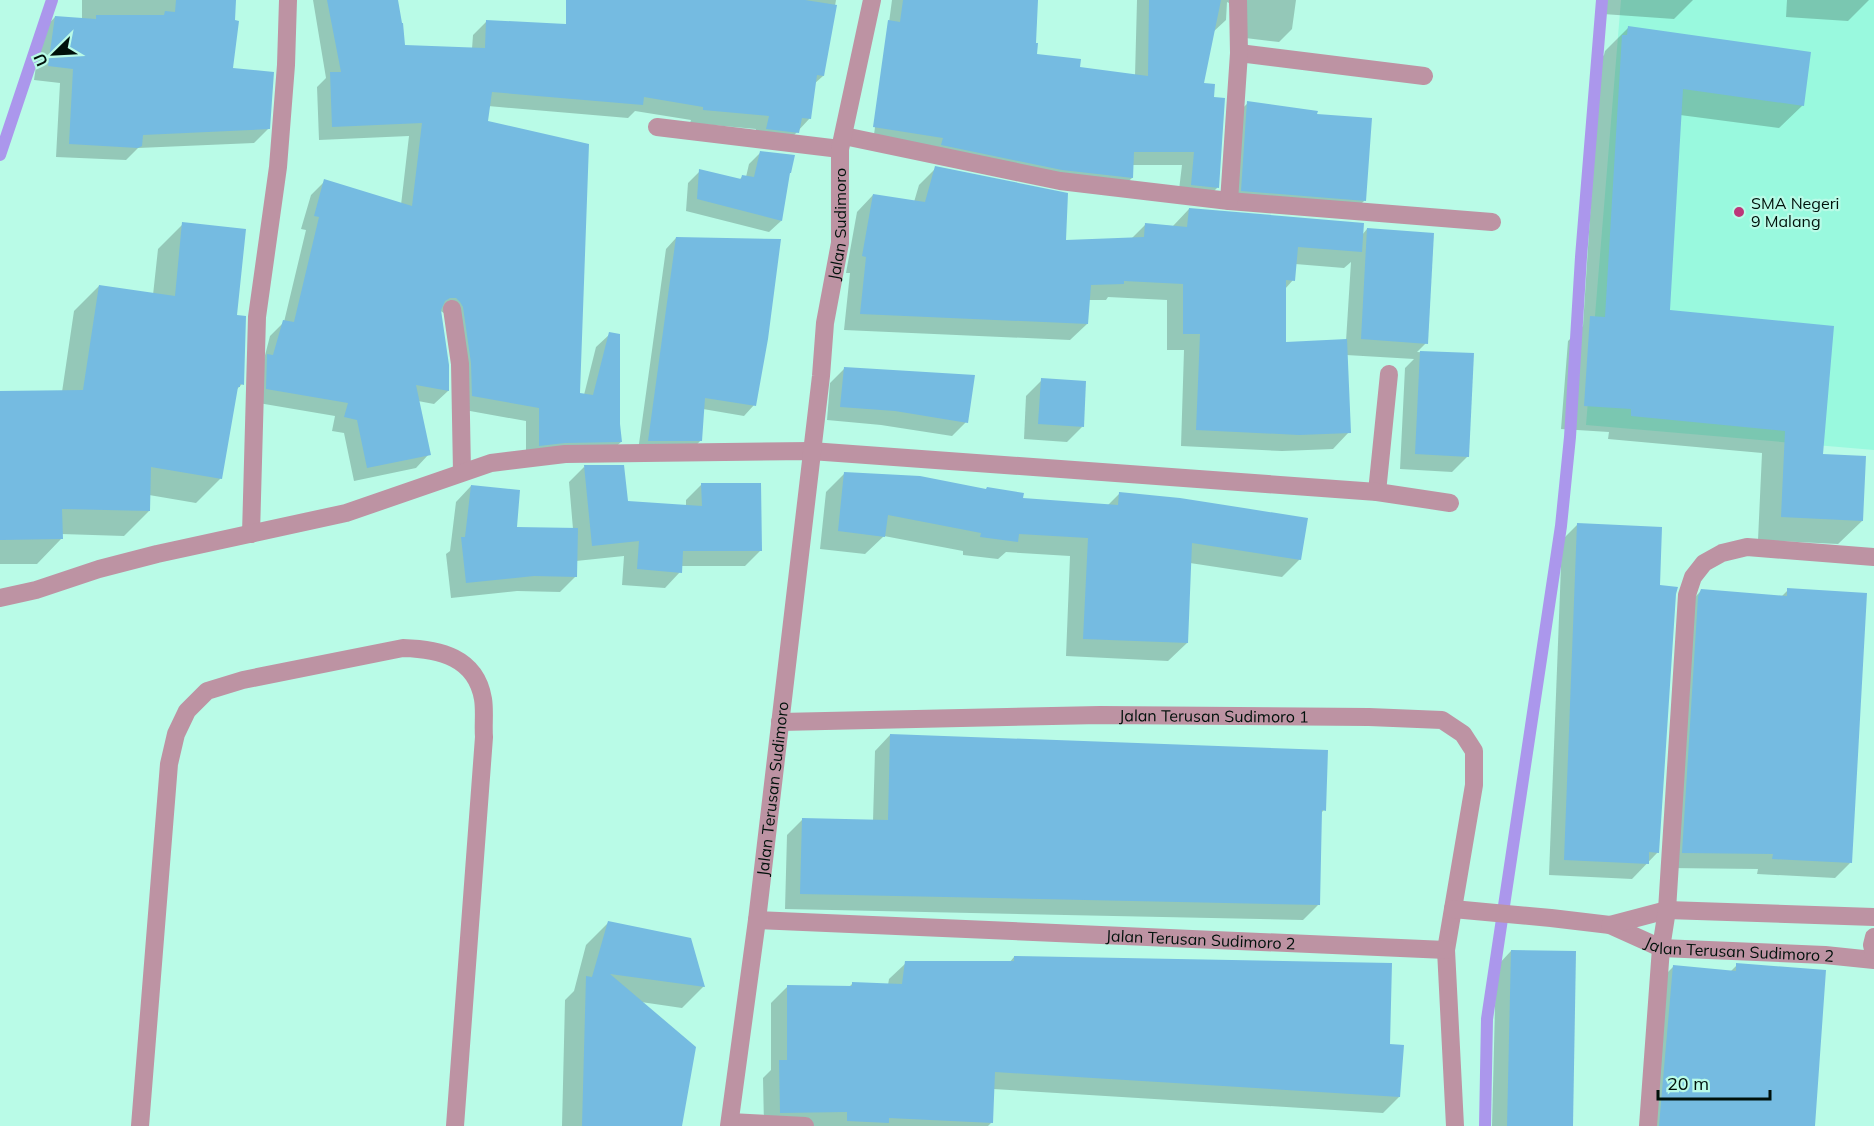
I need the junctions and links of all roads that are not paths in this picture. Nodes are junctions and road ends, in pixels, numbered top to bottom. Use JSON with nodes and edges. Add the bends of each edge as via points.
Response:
{"nodes":[{"id":1,"x":288,"y":0,"type":"edge"},
{"id":2,"x":872,"y":0,"type":"edge"},
{"id":3,"x":1238,"y":0,"type":"edge"},
{"id":4,"x":1239,"y":53,"type":"junction"},
{"id":5,"x":1425,"y":76,"type":"dead end"},
{"id":6,"x":657,"y":127,"type":"dead end"},
{"id":7,"x":842,"y":142,"type":"junction"},
{"id":8,"x":1229,"y":201,"type":"junction"},
{"id":9,"x":1492,"y":222,"type":"dead end"},
{"id":10,"x":452,"y":309,"type":"dead end"},
{"id":11,"x":1389,"y":374,"type":"dead end"},
{"id":12,"x":811,"y":451,"type":"junction"},
{"id":13,"x":462,"y":472,"type":"junction"},
{"id":14,"x":1377,"y":492,"type":"junction"},
{"id":15,"x":1450,"y":503,"type":"dead end"},
{"id":16,"x":251,"y":534,"type":"junction"},
{"id":17,"x":1874,"y":557,"type":"edge"},
{"id":18,"x":0,"y":598,"type":"edge"},
{"id":19,"x":780,"y":722,"type":"junction"},
{"id":20,"x":1453,"y":909,"type":"junction"},
{"id":21,"x":1666,"y":910,"type":"junction"},
{"id":22,"x":1874,"y":917,"type":"edge"},
{"id":23,"x":757,"y":920,"type":"junction"},
{"id":24,"x":1611,"y":925,"type":"junction"},
{"id":25,"x":1874,"y":937,"type":"edge"},
{"id":26,"x":1661,"y":948,"type":"junction"},
{"id":27,"x":1446,"y":950,"type":"junction"},
{"id":28,"x":1874,"y":954,"type":"edge"},
{"id":29,"x":1874,"y":960,"type":"edge"},
{"id":30,"x":730,"y":1124,"type":"edge"},
{"id":31,"x":140,"y":1126,"type":"edge"},
{"id":32,"x":455,"y":1126,"type":"edge"},
{"id":33,"x":805,"y":1126,"type":"edge"},
{"id":34,"x":1455,"y":1126,"type":"edge"},
{"id":35,"x":1648,"y":1126,"type":"edge"}],
"edges":[{"from":1,"to":16,"type":"street","via":[[278,167],[257,317]]},
{"from":2,"to":7,"type":"street","name":"Jalan Sudimoro"},
{"from":3,"to":4,"type":"street"},
{"from":4,"to":5,"type":"street"},
{"from":4,"to":8,"type":"street"},
{"from":6,"to":7,"type":"street"},
{"from":7,"to":8,"type":"street","via":[[1060,181]]},
{"from":7,"to":12,"type":"street","name":"Jalan Sudimoro","via":[[840,243],[825,323]]},
{"from":8,"to":9,"type":"street"},
{"from":10,"to":13,"type":"street","via":[[460,364]]},
{"from":11,"to":14,"type":"street"},
{"from":12,"to":13,"type":"street","via":[[565,454],[499,461]]},
{"from":12,"to":14,"type":"street"},
{"from":12,"to":19,"type":"street","name":"Jalan Terusan Sudimoro"},
{"from":13,"to":16,"type":"street","via":[[346,513]]},
{"from":14,"to":15,"type":"street"},
{"from":16,"to":18,"type":"street","via":[[157,554]]},
{"from":17,"to":21,"type":"street","via":[[1747,547],[1704,562],[1693,577],[1687,595]]},
{"from":19,"to":20,"type":"street","name":"Jalan Terusan Sudimoro 1","via":[[1100,715],[1442,720],[1463,734],[1474,751],[1474,785]]},
{"from":19,"to":23,"type":"street","name":"Jalan Terusan Sudimoro"},
{"from":20,"to":24,"type":"street","name":"Jalan Terusan Sudimoro 2"},
{"from":20,"to":27,"type":"street"},
{"from":21,"to":22,"type":"street","name":"Jalan Terusan Sudimoro 2"},
{"from":21,"to":24,"type":"street","name":"Jalan Terusan Sudimoro 2"},
{"from":21,"to":26,"type":"street"},
{"from":23,"to":27,"type":"street","name":"Jalan Terusan Sudimoro 2"},
{"from":23,"to":30,"type":"street","name":"Jalan Terusan Sudimoro"},
{"from":24,"to":26,"type":"street","name":"Jalan Terusan Sudimoro 2"},
{"from":25,"to":28,"type":"street"},
{"from":26,"to":29,"type":"street","name":"Jalan Terusan Sudimoro 2"},
{"from":26,"to":35,"type":"street"},
{"from":27,"to":34,"type":"street"},
{"from":30,"to":33,"type":"street"},
{"from":31,"to":32,"type":"street","via":[[169,764],[176,734],[187,711],[207,691],[243,680],[403,648],[426,649],[465,663],[483,698],[484,737]]}]}
